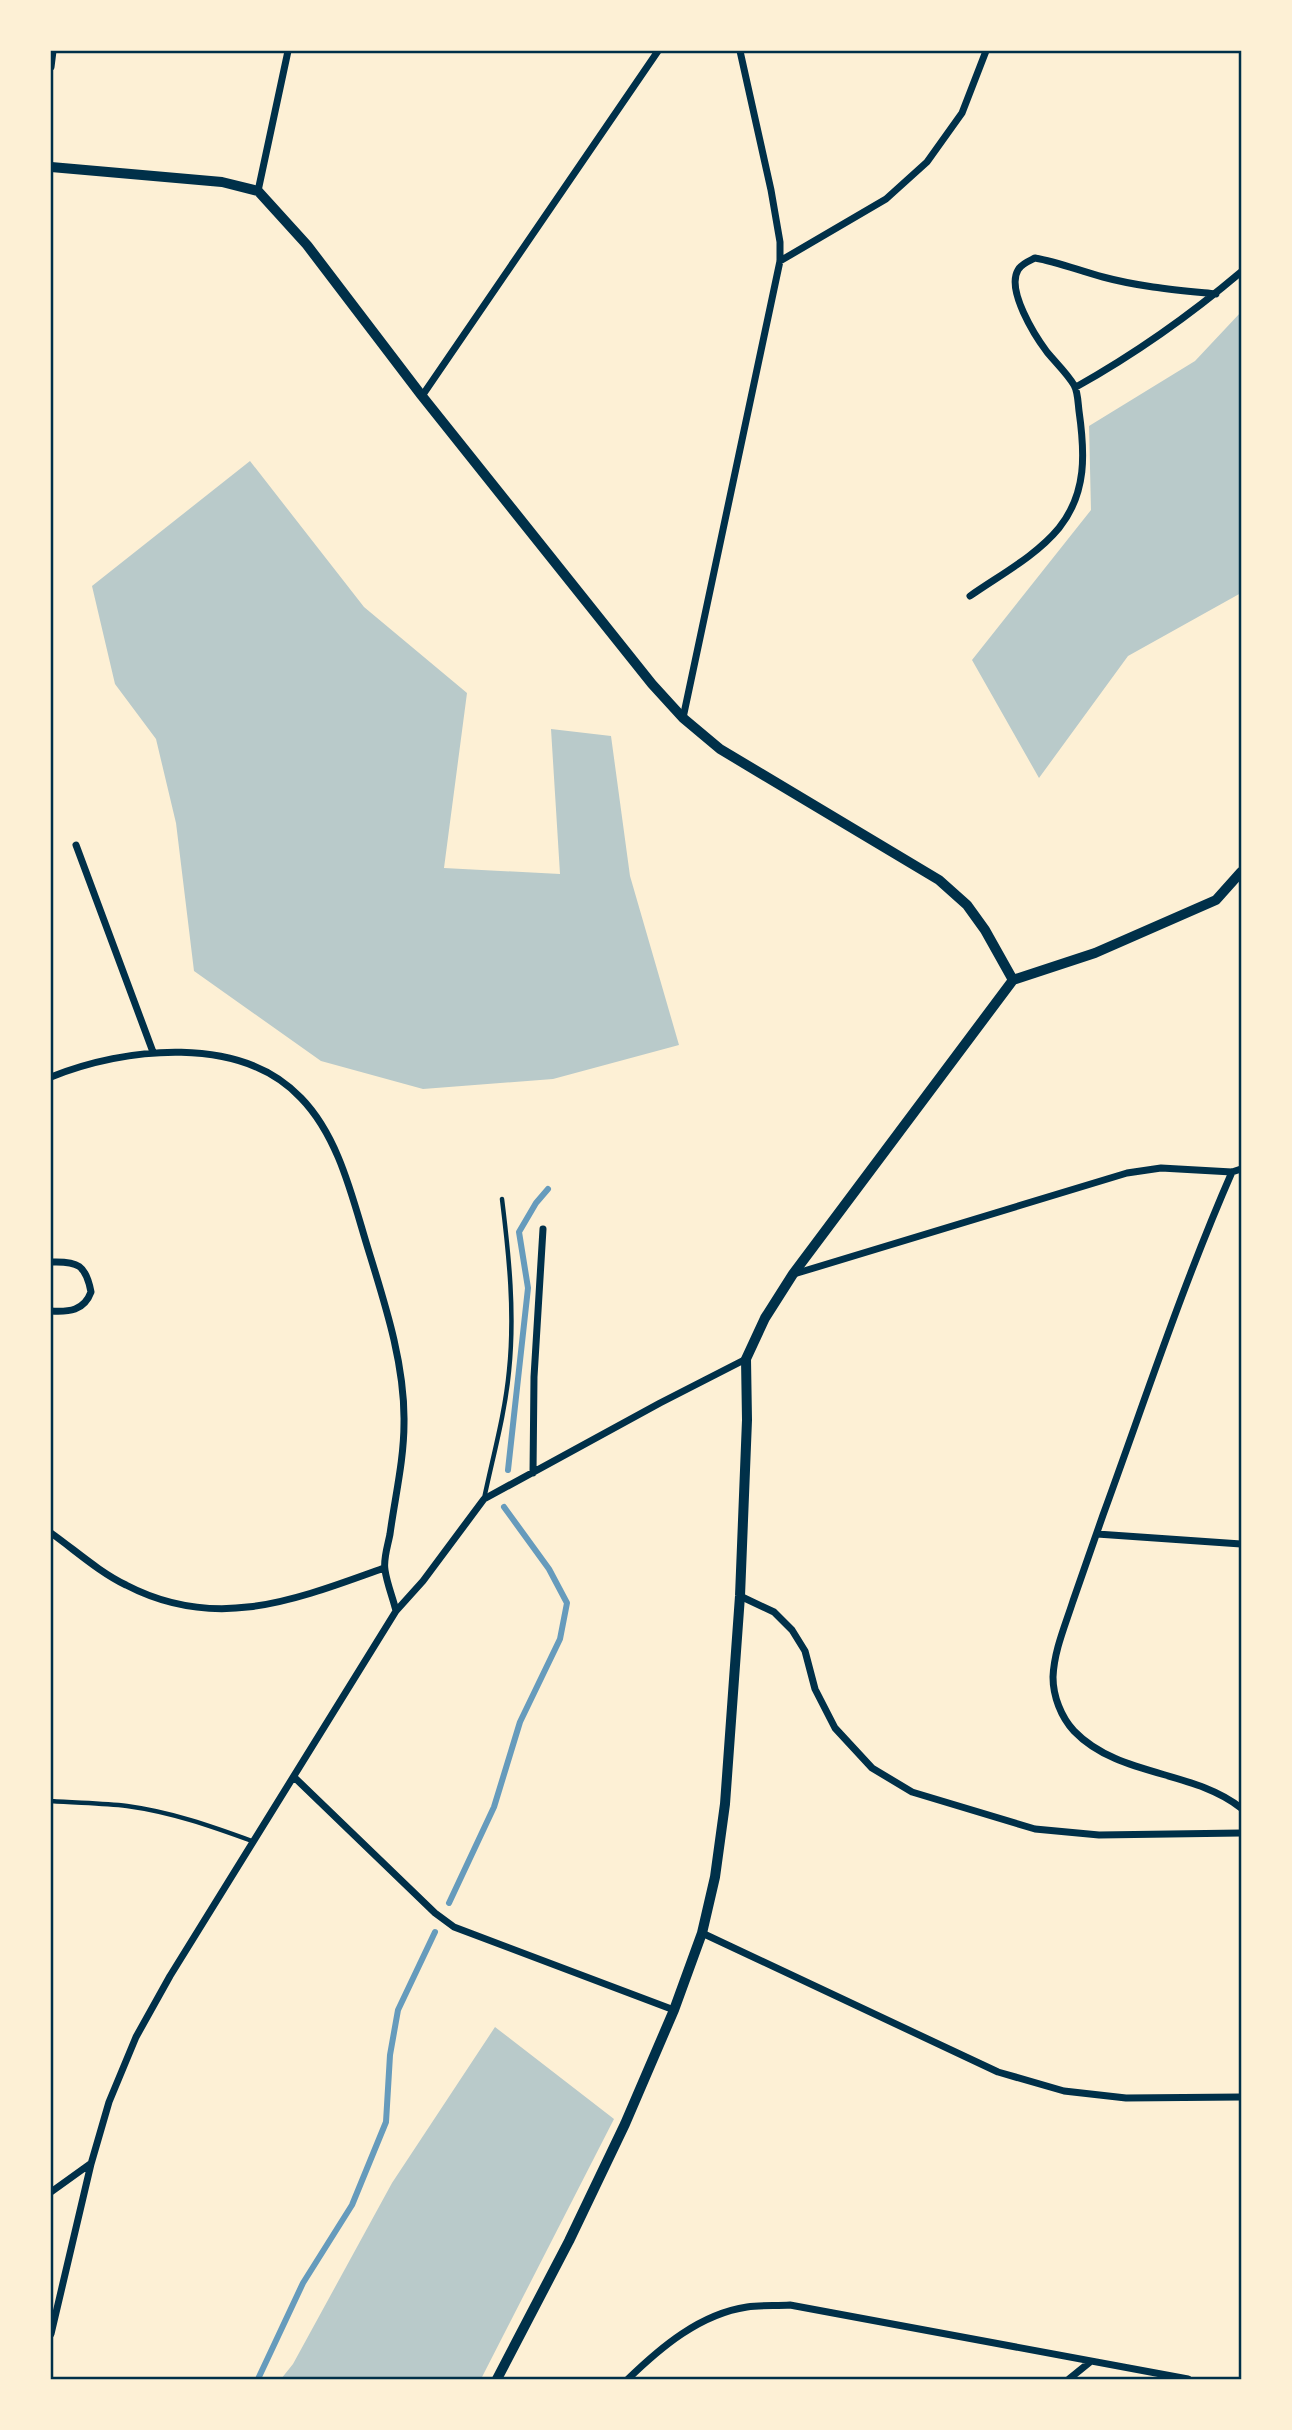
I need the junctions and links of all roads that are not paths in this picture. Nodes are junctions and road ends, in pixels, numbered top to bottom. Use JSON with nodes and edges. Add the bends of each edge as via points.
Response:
{"nodes":[{"id":1,"x":53,"y":51,"type":"edge"},
{"id":2,"x":288,"y":51,"type":"edge"},
{"id":3,"x":658,"y":51,"type":"edge"},
{"id":4,"x":740,"y":51,"type":"edge"},
{"id":5,"x":986,"y":51,"type":"edge"},
{"id":6,"x":51,"y":67,"type":"edge"},
{"id":7,"x":51,"y":167,"type":"edge"},
{"id":8,"x":258,"y":191,"type":"junction"},
{"id":9,"x":780,"y":261,"type":"junction"},
{"id":10,"x":1241,"y":272,"type":"edge"},
{"id":11,"x":1216,"y":294,"type":"junction"},
{"id":12,"x":1076,"y":387,"type":"junction"},
{"id":13,"x":422,"y":396,"type":"junction"},
{"id":14,"x":970,"y":596,"type":"dead end"},
{"id":15,"x":683,"y":718,"type":"junction"},
{"id":16,"x":75,"y":845,"type":"dead end"},
{"id":17,"x":1241,"y":872,"type":"edge"},
{"id":18,"x":1013,"y":979,"type":"junction"},
{"id":19,"x":153,"y":1052,"type":"junction"},
{"id":20,"x":51,"y":1077,"type":"edge"},
{"id":21,"x":1241,"y":1169,"type":"edge"},
{"id":22,"x":1232,"y":1172,"type":"junction"},
{"id":23,"x":502,"y":1199,"type":"dead end"},
{"id":24,"x":543,"y":1229,"type":"dead end"},
{"id":25,"x":51,"y":1262,"type":"edge"},
{"id":26,"x":793,"y":1274,"type":"junction"},
{"id":27,"x":51,"y":1311,"type":"edge"},
{"id":28,"x":746,"y":1359,"type":"junction"},
{"id":29,"x":533,"y":1473,"type":"junction"},
{"id":30,"x":484,"y":1499,"type":"junction"},
{"id":31,"x":51,"y":1533,"type":"edge"},
{"id":32,"x":1097,"y":1534,"type":"junction"},
{"id":33,"x":1241,"y":1544,"type":"edge"},
{"id":34,"x":384,"y":1569,"type":"junction"},
{"id":35,"x":740,"y":1595,"type":"junction"},
{"id":36,"x":396,"y":1611,"type":"junction"},
{"id":37,"x":294,"y":1777,"type":"junction"},
{"id":38,"x":51,"y":1801,"type":"edge"},
{"id":39,"x":1241,"y":1808,"type":"edge"},
{"id":40,"x":1241,"y":1833,"type":"edge"},
{"id":41,"x":253,"y":1842,"type":"junction"},
{"id":42,"x":702,"y":1933,"type":"junction"},
{"id":43,"x":674,"y":2010,"type":"junction"},
{"id":44,"x":1241,"y":2097,"type":"edge"},
{"id":45,"x":91,"y":2164,"type":"junction"},
{"id":46,"x":51,"y":2192,"type":"edge"},
{"id":47,"x":51,"y":2334,"type":"edge"},
{"id":48,"x":1090,"y":2362,"type":"junction"},
{"id":49,"x":498,"y":2379,"type":"edge"},
{"id":50,"x":628,"y":2379,"type":"edge"},
{"id":51,"x":1069,"y":2379,"type":"edge"},
{"id":52,"x":1188,"y":2379,"type":"edge"}],
"edges":[{"from":1,"to":6,"type":"street"},
{"from":2,"to":8,"type":"street"},
{"from":3,"to":13,"type":"street"},
{"from":4,"to":9,"type":"street","via":[[771,190]]},
{"from":5,"to":9,"type":"street","via":[[962,113],[927,162],[886,199]]},
{"from":7,"to":8,"type":"street","via":[[222,182]]},
{"from":8,"to":13,"type":"street","via":[[307,245]]},
{"from":9,"to":15,"type":"street"},
{"from":10,"to":11,"type":"street"},
{"from":11,"to":12,"type":"street","via":[[1123,361]]},
{"from":11,"to":12,"type":"street","via":[[1147,287],[1035,258],[1019,267],[1016,293],[1024,314]]},
{"from":12,"to":14,"type":"street","via":[[1084,450],[1076,499],[1041,546]]},
{"from":13,"to":15,"type":"street"},
{"from":15,"to":18,"type":"street","via":[[720,749],[939,880],[967,905]]},
{"from":16,"to":19,"type":"street"},
{"from":17,"to":18,"type":"street","via":[[1216,900],[1095,953]]},
{"from":18,"to":26,"type":"street"},
{"from":19,"to":20,"type":"street","via":[[106,1059]]},
{"from":19,"to":34,"type":"street","via":[[240,1061],[268,1072],[302,1098],[342,1167],[384,1301],[401,1379],[401,1462]]},
{"from":21,"to":22,"type":"street"},
{"from":22,"to":26,"type":"street","via":[[1161,1168],[1127,1173]]},
{"from":22,"to":32,"type":"street","via":[[1186,1281]]},
{"from":23,"to":30,"type":"lane","via":[[512,1308],[509,1371]]},
{"from":24,"to":29,"type":"street"},
{"from":25,"to":27,"type":"street","via":[[76,1264],[85,1271],[91,1293],[77,1310]]},
{"from":26,"to":28,"type":"street"},
{"from":28,"to":29,"type":"street"},
{"from":28,"to":35,"type":"street"},
{"from":29,"to":30,"type":"street"},
{"from":30,"to":36,"type":"street"},
{"from":31,"to":34,"type":"street","via":[[125,1585],[181,1606],[231,1610],[280,1603]]},
{"from":32,"to":33,"type":"street"},
{"from":32,"to":39,"type":"street","via":[[1057,1647],[1053,1679],[1059,1708],[1073,1730],[1096,1748],[1218,1793]]},
{"from":34,"to":36,"type":"street"},
{"from":35,"to":40,"type":"street","via":[[775,1612],[792,1630],[835,1728],[872,1768],[912,1793],[1035,1829],[1099,1835]]},
{"from":35,"to":42,"type":"street","via":[[725,1804]]},
{"from":36,"to":37,"type":"street"},
{"from":37,"to":41,"type":"street"},
{"from":37,"to":43,"type":"street","via":[[454,1927]]},
{"from":38,"to":41,"type":"lane","via":[[163,1813]]},
{"from":41,"to":45,"type":"street","via":[[136,2037],[109,2102]]},
{"from":42,"to":43,"type":"street"},
{"from":42,"to":44,"type":"street","via":[[998,2072],[1064,2091],[1126,2098]]},
{"from":43,"to":49,"type":"street","via":[[625,2124]]},
{"from":45,"to":46,"type":"street"},
{"from":45,"to":47,"type":"street"},
{"from":48,"to":50,"type":"street","via":[[790,2305],[745,2308],[698,2323],[656,2352]]},
{"from":48,"to":51,"type":"street"},
{"from":48,"to":52,"type":"street"}]}
